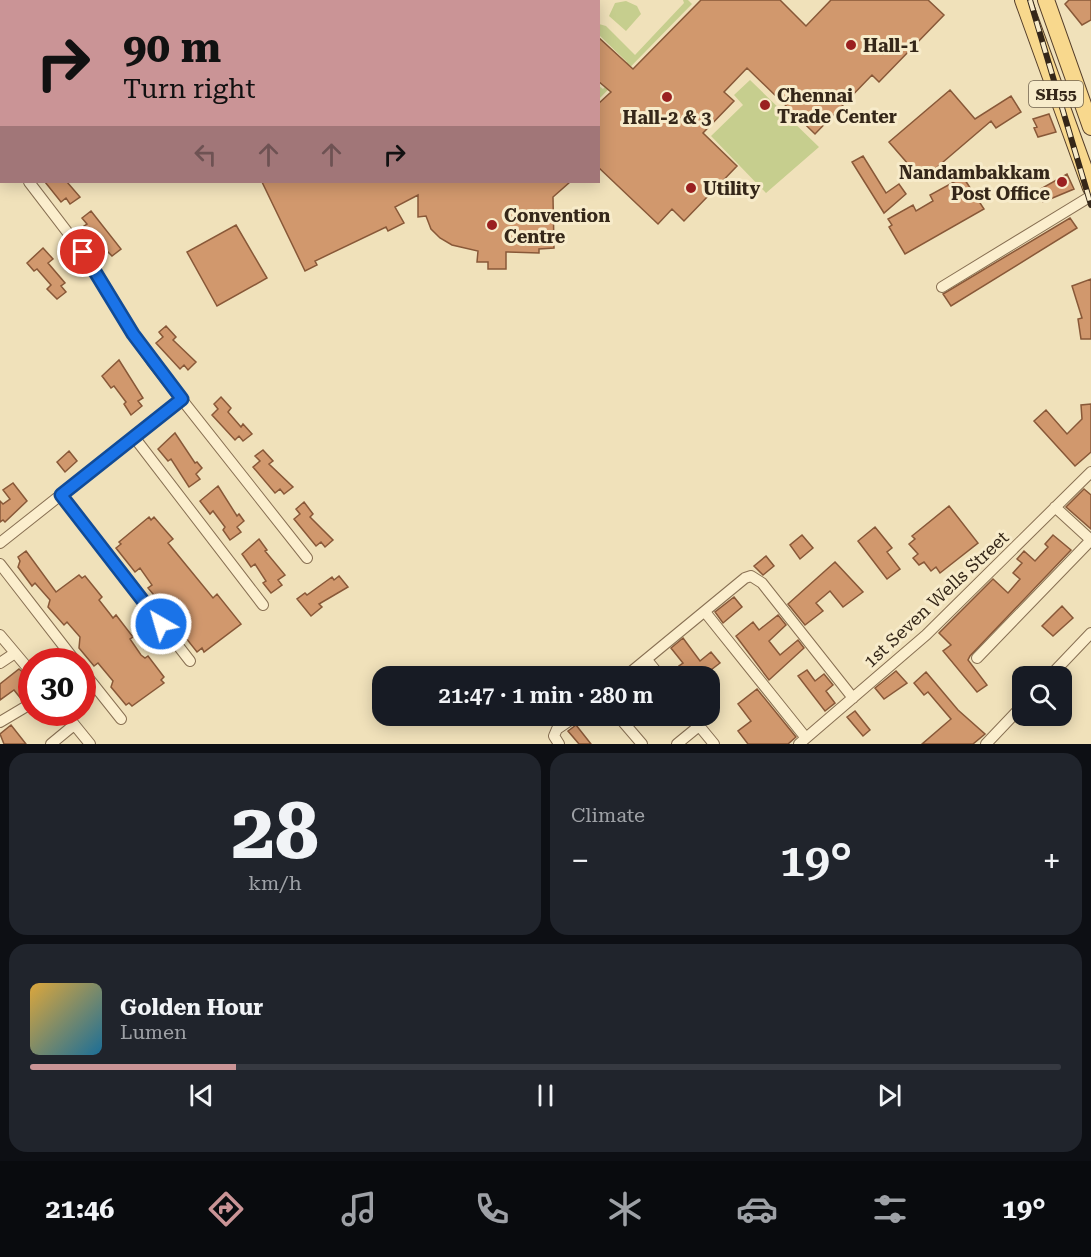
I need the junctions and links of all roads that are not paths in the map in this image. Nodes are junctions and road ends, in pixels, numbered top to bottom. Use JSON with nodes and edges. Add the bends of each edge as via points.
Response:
{"nodes":[{"id":1,"x":1023,"y":0,"type":"edge"},
{"id":2,"x":1050,"y":2,"type":"edge"},
{"id":3,"x":1091,"y":127,"type":"edge"},
{"id":4,"x":1086,"y":158,"type":"edge"},
{"id":5,"x":30,"y":183,"type":"edge"},
{"id":6,"x":1091,"y":188,"type":"edge"},
{"id":7,"x":1091,"y":196,"type":"edge"},
{"id":8,"x":942,"y":286,"type":"dead end"},
{"id":9,"x":182,"y":399,"type":"junction"},
{"id":10,"x":134,"y":437,"type":"junction"},
{"id":11,"x":1091,"y":472,"type":"edge"},
{"id":12,"x":61,"y":495,"type":"junction"},
{"id":13,"x":1055,"y":507,"type":"junction"},
{"id":14,"x":1091,"y":540,"type":"edge"},
{"id":15,"x":0,"y":543,"type":"edge"},
{"id":16,"x":307,"y":558,"type":"dead end"},
{"id":17,"x":0,"y":564,"type":"edge"},
{"id":18,"x":263,"y":605,"type":"dead end"},
{"id":19,"x":705,"y":612,"type":"junction"},
{"id":20,"x":1091,"y":633,"type":"edge"},
{"id":21,"x":0,"y":635,"type":"edge"},
{"id":22,"x":65,"y":648,"type":"edge"},
{"id":23,"x":15,"y":653,"type":"junction"},
{"id":24,"x":18,"y":657,"type":"edge"},
{"id":25,"x":978,"y":658,"type":"dead end"},
{"id":26,"x":647,"y":660,"type":"junction"},
{"id":27,"x":190,"y":661,"type":"dead end"},
{"id":28,"x":0,"y":663,"type":"edge"},
{"id":29,"x":639,"y":666,"type":"edge"},
{"id":30,"x":652,"y":666,"type":"edge"},
{"id":31,"x":1060,"y":666,"type":"edge"},
{"id":32,"x":96,"y":688,"type":"edge"},
{"id":33,"x":853,"y":698,"type":"junction"},
{"id":34,"x":18,"y":711,"type":"edge"},
{"id":35,"x":1012,"y":717,"type":"edge"},
{"id":36,"x":121,"y":719,"type":"dead end"},
{"id":37,"x":0,"y":722,"type":"edge"},
{"id":38,"x":73,"y":726,"type":"edge"},
{"id":39,"x":75,"y":726,"type":"edge"},
{"id":40,"x":563,"y":726,"type":"edge"},
{"id":41,"x":627,"y":726,"type":"edge"},
{"id":42,"x":699,"y":726,"type":"joint"},
{"id":43,"x":802,"y":741,"type":"edge"},
{"id":44,"x":51,"y":744,"type":"edge"},
{"id":45,"x":90,"y":744,"type":"edge"},
{"id":46,"x":559,"y":744,"type":"edge"},
{"id":47,"x":642,"y":744,"type":"edge"},
{"id":48,"x":676,"y":744,"type":"edge"},
{"id":49,"x":714,"y":744,"type":"edge"},
{"id":50,"x":986,"y":744,"type":"edge"}],
"edges":[{"from":1,"to":4,"type":"main road","number":"SH55"},
{"from":2,"to":3,"type":"main road","number":"SH55"},
{"from":4,"to":6,"type":"main road","number":"SH55"},
{"from":5,"to":9,"type":"street","via":[[91,263],[133,334]]},
{"from":7,"to":8,"type":"street"},
{"from":9,"to":10,"type":"street"},
{"from":9,"to":16,"type":"street"},
{"from":10,"to":12,"type":"street"},
{"from":10,"to":18,"type":"street"},
{"from":11,"to":13,"type":"street","name":"1st Seven Wells Street"},
{"from":12,"to":15,"type":"street"},
{"from":12,"to":27,"type":"street"},
{"from":13,"to":14,"type":"street"},
{"from":13,"to":33,"type":"street","name":"1st Seven Wells Street","via":[[926,635]]},
{"from":14,"to":25,"type":"street"},
{"from":17,"to":22,"type":"street"},
{"from":19,"to":26,"type":"street"},
{"from":19,"to":33,"type":"street","via":[[745,578],[757,578]]},
{"from":19,"to":43,"type":"street"},
{"from":20,"to":31,"type":"street"},
{"from":21,"to":23,"type":"street"},
{"from":23,"to":24,"type":"street"},
{"from":23,"to":28,"type":"street"},
{"from":26,"to":29,"type":"street"},
{"from":26,"to":30,"type":"street"},
{"from":32,"to":36,"type":"street"},
{"from":33,"to":43,"type":"street","name":"1st Seven Wells Street"},
{"from":34,"to":37,"type":"street"},
{"from":35,"to":50,"type":"street"},
{"from":38,"to":44,"type":"street"},
{"from":39,"to":45,"type":"street"},
{"from":40,"to":46,"type":"street","via":[[554,736]]},
{"from":41,"to":47,"type":"street"},
{"from":42,"to":48,"type":"street"},
{"from":42,"to":49,"type":"street"}]}
